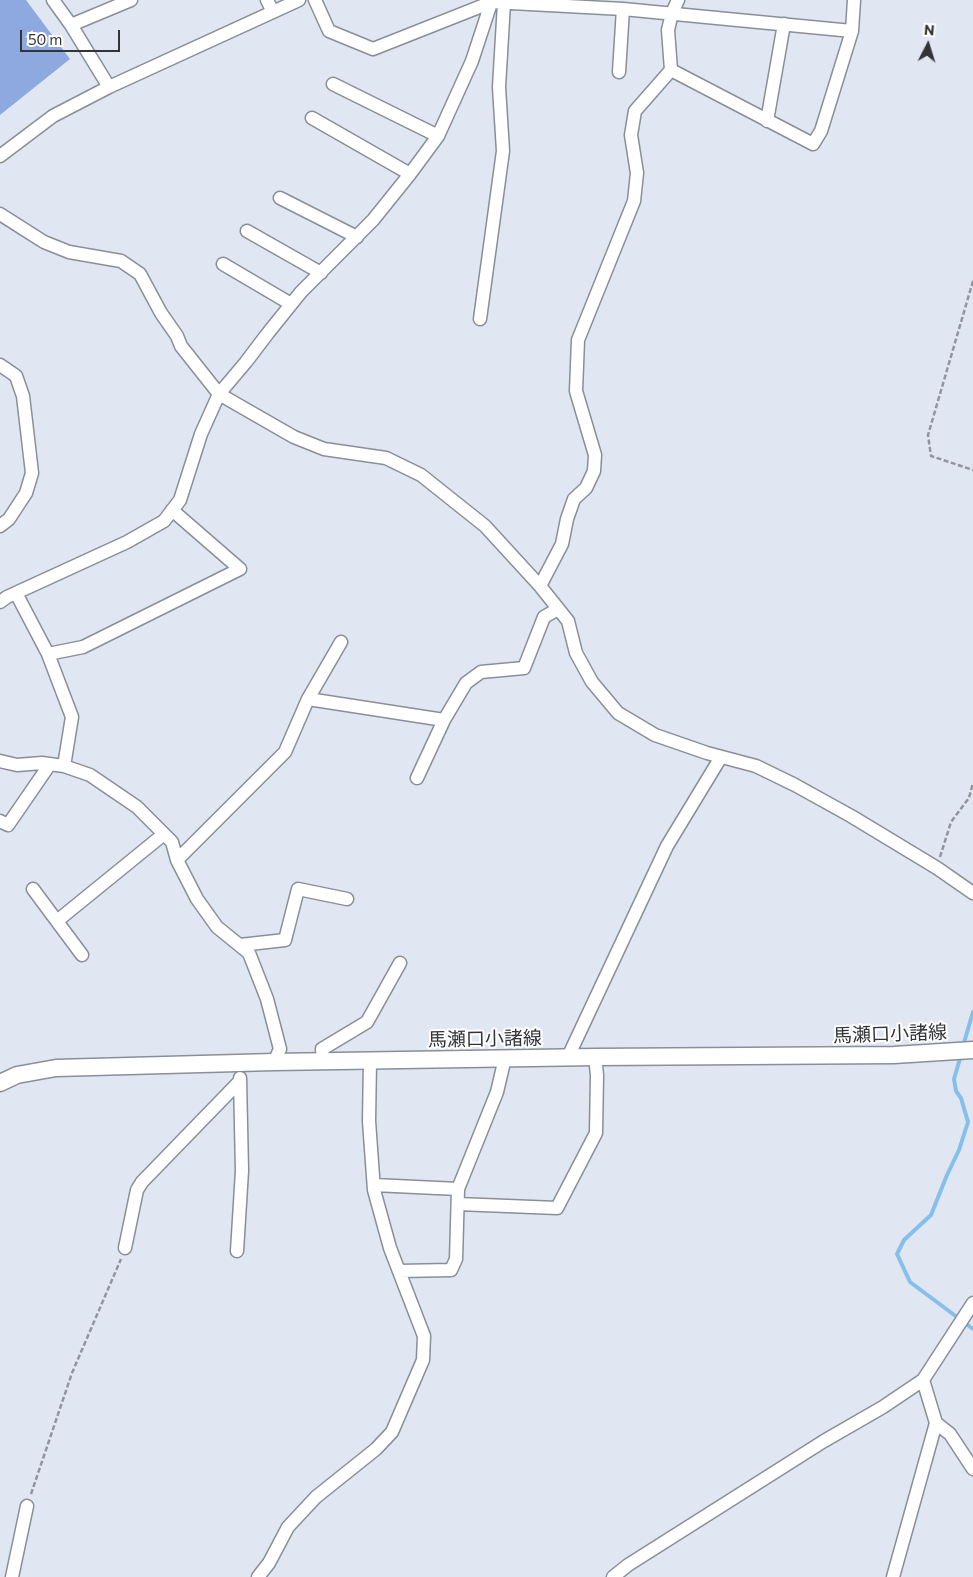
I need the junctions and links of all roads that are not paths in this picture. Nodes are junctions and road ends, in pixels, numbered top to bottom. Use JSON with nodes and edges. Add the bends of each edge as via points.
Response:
{"nodes":[{"id":1,"x":53,"y":0,"type":"edge"},
{"id":2,"x":131,"y":0,"type":"edge"},
{"id":3,"x":266,"y":0,"type":"edge"},
{"id":4,"x":299,"y":0,"type":"edge"},
{"id":5,"x":315,"y":0,"type":"edge"},
{"id":6,"x":678,"y":0,"type":"edge"},
{"id":7,"x":854,"y":0,"type":"edge"},
{"id":8,"x":496,"y":2,"type":"edge"},
{"id":9,"x":577,"y":3,"type":"edge"},
{"id":10,"x":623,"y":8,"type":"junction"},
{"id":11,"x":272,"y":12,"type":"junction"},
{"id":12,"x":672,"y":13,"type":"junction"},
{"id":13,"x":784,"y":24,"type":"junction"},
{"id":14,"x":72,"y":25,"type":"junction"},
{"id":15,"x":852,"y":31,"type":"junction"},
{"id":16,"x":671,"y":70,"type":"junction"},
{"id":17,"x":619,"y":72,"type":"dead end"},
{"id":18,"x":333,"y":84,"type":"dead end"},
{"id":19,"x":110,"y":87,"type":"junction"},
{"id":20,"x":312,"y":118,"type":"dead end"},
{"id":21,"x":767,"y":121,"type":"junction"},
{"id":22,"x":438,"y":136,"type":"junction"},
{"id":23,"x":0,"y":156,"type":"edge"},
{"id":24,"x":410,"y":174,"type":"junction"},
{"id":25,"x":280,"y":198,"type":"dead end"},
{"id":26,"x":0,"y":214,"type":"edge"},
{"id":27,"x":247,"y":230,"type":"dead end"},
{"id":28,"x":357,"y":237,"type":"junction"},
{"id":29,"x":223,"y":264,"type":"dead end"},
{"id":30,"x":321,"y":272,"type":"junction"},
{"id":31,"x":291,"y":304,"type":"junction"},
{"id":32,"x":480,"y":319,"type":"dead end"},
{"id":33,"x":0,"y":365,"type":"edge"},
{"id":34,"x":219,"y":394,"type":"junction"},
{"id":35,"x":172,"y":510,"type":"junction"},
{"id":36,"x":0,"y":526,"type":"edge"},
{"id":37,"x":540,"y":586,"type":"junction"},
{"id":38,"x":16,"y":593,"type":"junction"},
{"id":39,"x":0,"y":602,"type":"edge"},
{"id":40,"x":558,"y":609,"type":"junction"},
{"id":41,"x":341,"y":642,"type":"dead end"},
{"id":42,"x":48,"y":654,"type":"junction"},
{"id":43,"x":308,"y":700,"type":"junction"},
{"id":44,"x":444,"y":720,"type":"junction"},
{"id":45,"x":721,"y":757,"type":"junction"},
{"id":46,"x":0,"y":761,"type":"edge"},
{"id":47,"x":50,"y":764,"type":"junction"},
{"id":48,"x":64,"y":766,"type":"junction"},
{"id":49,"x":417,"y":778,"type":"dead end"},
{"id":50,"x":0,"y":821,"type":"edge"},
{"id":51,"x":164,"y":834,"type":"junction"},
{"id":52,"x":177,"y":860,"type":"junction"},
{"id":53,"x":33,"y":889,"type":"dead end"},
{"id":54,"x":973,"y":893,"type":"edge"},
{"id":55,"x":347,"y":899,"type":"dead end"},
{"id":56,"x":57,"y":921,"type":"junction"},
{"id":57,"x":240,"y":945,"type":"junction"},
{"id":58,"x":82,"y":955,"type":"dead end"},
{"id":59,"x":400,"y":963,"type":"dead end"},
{"id":60,"x":973,"y":1050,"type":"edge"},
{"id":61,"x":594,"y":1057,"type":"junction"},
{"id":62,"x":505,"y":1058,"type":"junction"},
{"id":63,"x":568,"y":1058,"type":"junction"},
{"id":64,"x":370,"y":1060,"type":"junction"},
{"id":65,"x":323,"y":1061,"type":"junction"},
{"id":66,"x":274,"y":1062,"type":"junction"},
{"id":67,"x":240,"y":1063,"type":"junction"},
{"id":68,"x":240,"y":1081,"type":"junction"},
{"id":69,"x":0,"y":1083,"type":"edge"},
{"id":70,"x":374,"y":1185,"type":"junction"},
{"id":71,"x":458,"y":1189,"type":"junction"},
{"id":72,"x":458,"y":1204,"type":"junction"},
{"id":73,"x":125,"y":1248,"type":"road end"},
{"id":74,"x":238,"y":1251,"type":"dead end"},
{"id":75,"x":398,"y":1271,"type":"junction"},
{"id":76,"x":973,"y":1303,"type":"edge"},
{"id":77,"x":923,"y":1380,"type":"junction"},
{"id":78,"x":936,"y":1423,"type":"junction"},
{"id":79,"x":973,"y":1469,"type":"edge"},
{"id":80,"x":27,"y":1506,"type":"road end"},
{"id":81,"x":12,"y":1577,"type":"edge"},
{"id":82,"x":258,"y":1577,"type":"edge"},
{"id":83,"x":614,"y":1577,"type":"edge"},
{"id":84,"x":893,"y":1577,"type":"edge"}],
"edges":[{"from":1,"to":14,"type":"street"},
{"from":2,"to":14,"type":"street"},
{"from":3,"to":11,"type":"street"},
{"from":4,"to":11,"type":"street"},
{"from":5,"to":8,"type":"street","via":[[329,32],[372,49]]},
{"from":6,"to":12,"type":"street"},
{"from":7,"to":15,"type":"street"},
{"from":8,"to":9,"type":"street"},
{"from":8,"to":22,"type":"street"},
{"from":8,"to":32,"type":"street","via":[[503,151]]},
{"from":9,"to":10,"type":"street"},
{"from":10,"to":12,"type":"street"},
{"from":10,"to":17,"type":"street"},
{"from":11,"to":19,"type":"street"},
{"from":12,"to":13,"type":"street"},
{"from":12,"to":16,"type":"street","via":[[668,30]]},
{"from":13,"to":15,"type":"street"},
{"from":13,"to":21,"type":"street"},
{"from":14,"to":19,"type":"street"},
{"from":15,"to":21,"type":"street","via":[[821,130],[813,144]]},
{"from":16,"to":21,"type":"street"},
{"from":16,"to":37,"type":"street","via":[[635,111],[631,134],[637,173],[634,201],[578,340],[576,391],[595,454],[594,471],[586,488],[574,499],[562,544]]},
{"from":18,"to":22,"type":"street"},
{"from":19,"to":23,"type":"street","via":[[53,116]]},
{"from":20,"to":24,"type":"street"},
{"from":22,"to":24,"type":"street"},
{"from":24,"to":28,"type":"street"},
{"from":25,"to":28,"type":"street"},
{"from":26,"to":34,"type":"street","via":[[44,242],[69,252],[121,261],[140,274],[181,346]]},
{"from":27,"to":30,"type":"street"},
{"from":28,"to":30,"type":"street"},
{"from":29,"to":31,"type":"street"},
{"from":30,"to":31,"type":"street"},
{"from":31,"to":34,"type":"street"},
{"from":33,"to":36,"type":"street","via":[[16,376],[23,396],[32,473],[26,493],[9,519]]},
{"from":34,"to":35,"type":"street","via":[[201,434],[180,500]]},
{"from":34,"to":37,"type":"street","via":[[294,437],[324,449],[386,458],[422,475],[485,526]]},
{"from":35,"to":38,"type":"street","via":[[164,521],[127,542]]},
{"from":35,"to":42,"type":"street","via":[[240,569],[83,647]]},
{"from":37,"to":40,"type":"street"},
{"from":38,"to":39,"type":"street"},
{"from":38,"to":42,"type":"street"},
{"from":40,"to":44,"type":"street","via":[[544,617],[524,668],[481,672],[466,683]]},
{"from":40,"to":45,"type":"street","via":[[568,621],[576,653],[592,682],[618,713],[655,735]]},
{"from":41,"to":43,"type":"street"},
{"from":42,"to":48,"type":"street","via":[[72,717]]},
{"from":43,"to":44,"type":"street"},
{"from":43,"to":52,"type":"street","via":[[285,752]]},
{"from":44,"to":49,"type":"street"},
{"from":45,"to":54,"type":"street","via":[[756,766],[795,785],[937,868]]},
{"from":45,"to":63,"type":"street","via":[[667,846]]},
{"from":46,"to":47,"type":"street","via":[[17,765]]},
{"from":47,"to":48,"type":"street"},
{"from":47,"to":50,"type":"street","via":[[8,825]]},
{"from":48,"to":51,"type":"street","via":[[90,775],[137,807]]},
{"from":51,"to":52,"type":"street","via":[[172,842]]},
{"from":51,"to":56,"type":"street"},
{"from":52,"to":57,"type":"street","via":[[197,900],[217,927]]},
{"from":53,"to":56,"type":"street"},
{"from":55,"to":57,"type":"street","via":[[298,888],[285,940]]},
{"from":56,"to":58,"type":"street"},
{"from":57,"to":66,"type":"street","via":[[249,953],[267,999],[280,1050]]},
{"from":59,"to":65,"type":"street","via":[[368,1022],[322,1049]]},
{"from":60,"to":61,"type":"main road","name":"馬瀬口小諸線","via":[[894,1055]]},
{"from":61,"to":63,"type":"main road","name":"馬瀬口小諸線"},
{"from":61,"to":72,"type":"street","via":[[598,1075],[596,1133],[557,1208]]},
{"from":62,"to":63,"type":"main road","name":"馬瀬口小諸線"},
{"from":62,"to":64,"type":"main road","name":"馬瀬口小諸線"},
{"from":62,"to":71,"type":"street","via":[[497,1092]]},
{"from":64,"to":65,"type":"main road","name":"馬瀬口小諸線"},
{"from":64,"to":70,"type":"street","via":[[369,1121]]},
{"from":65,"to":66,"type":"main road","name":"馬瀬口小諸線"},
{"from":66,"to":67,"type":"main road","name":"馬瀬口小諸線"},
{"from":67,"to":68,"type":"street"},
{"from":67,"to":69,"type":"main road","name":"馬瀬口小諸線","via":[[56,1068],[18,1075]]},
{"from":68,"to":73,"type":"street","via":[[142,1182],[137,1190]]},
{"from":68,"to":74,"type":"street","via":[[242,1171]]},
{"from":70,"to":71,"type":"street"},
{"from":70,"to":75,"type":"street"},
{"from":71,"to":72,"type":"street"},
{"from":72,"to":75,"type":"street","via":[[456,1259],[451,1270]]},
{"from":75,"to":82,"type":"street","via":[[424,1336],[423,1360],[392,1432],[376,1449],[316,1497],[288,1528]]},
{"from":76,"to":77,"type":"street"},
{"from":77,"to":78,"type":"street"},
{"from":77,"to":83,"type":"street","via":[[824,1440]]},
{"from":78,"to":79,"type":"street","via":[[950,1434]]},
{"from":78,"to":84,"type":"street"},
{"from":80,"to":81,"type":"street"}]}
